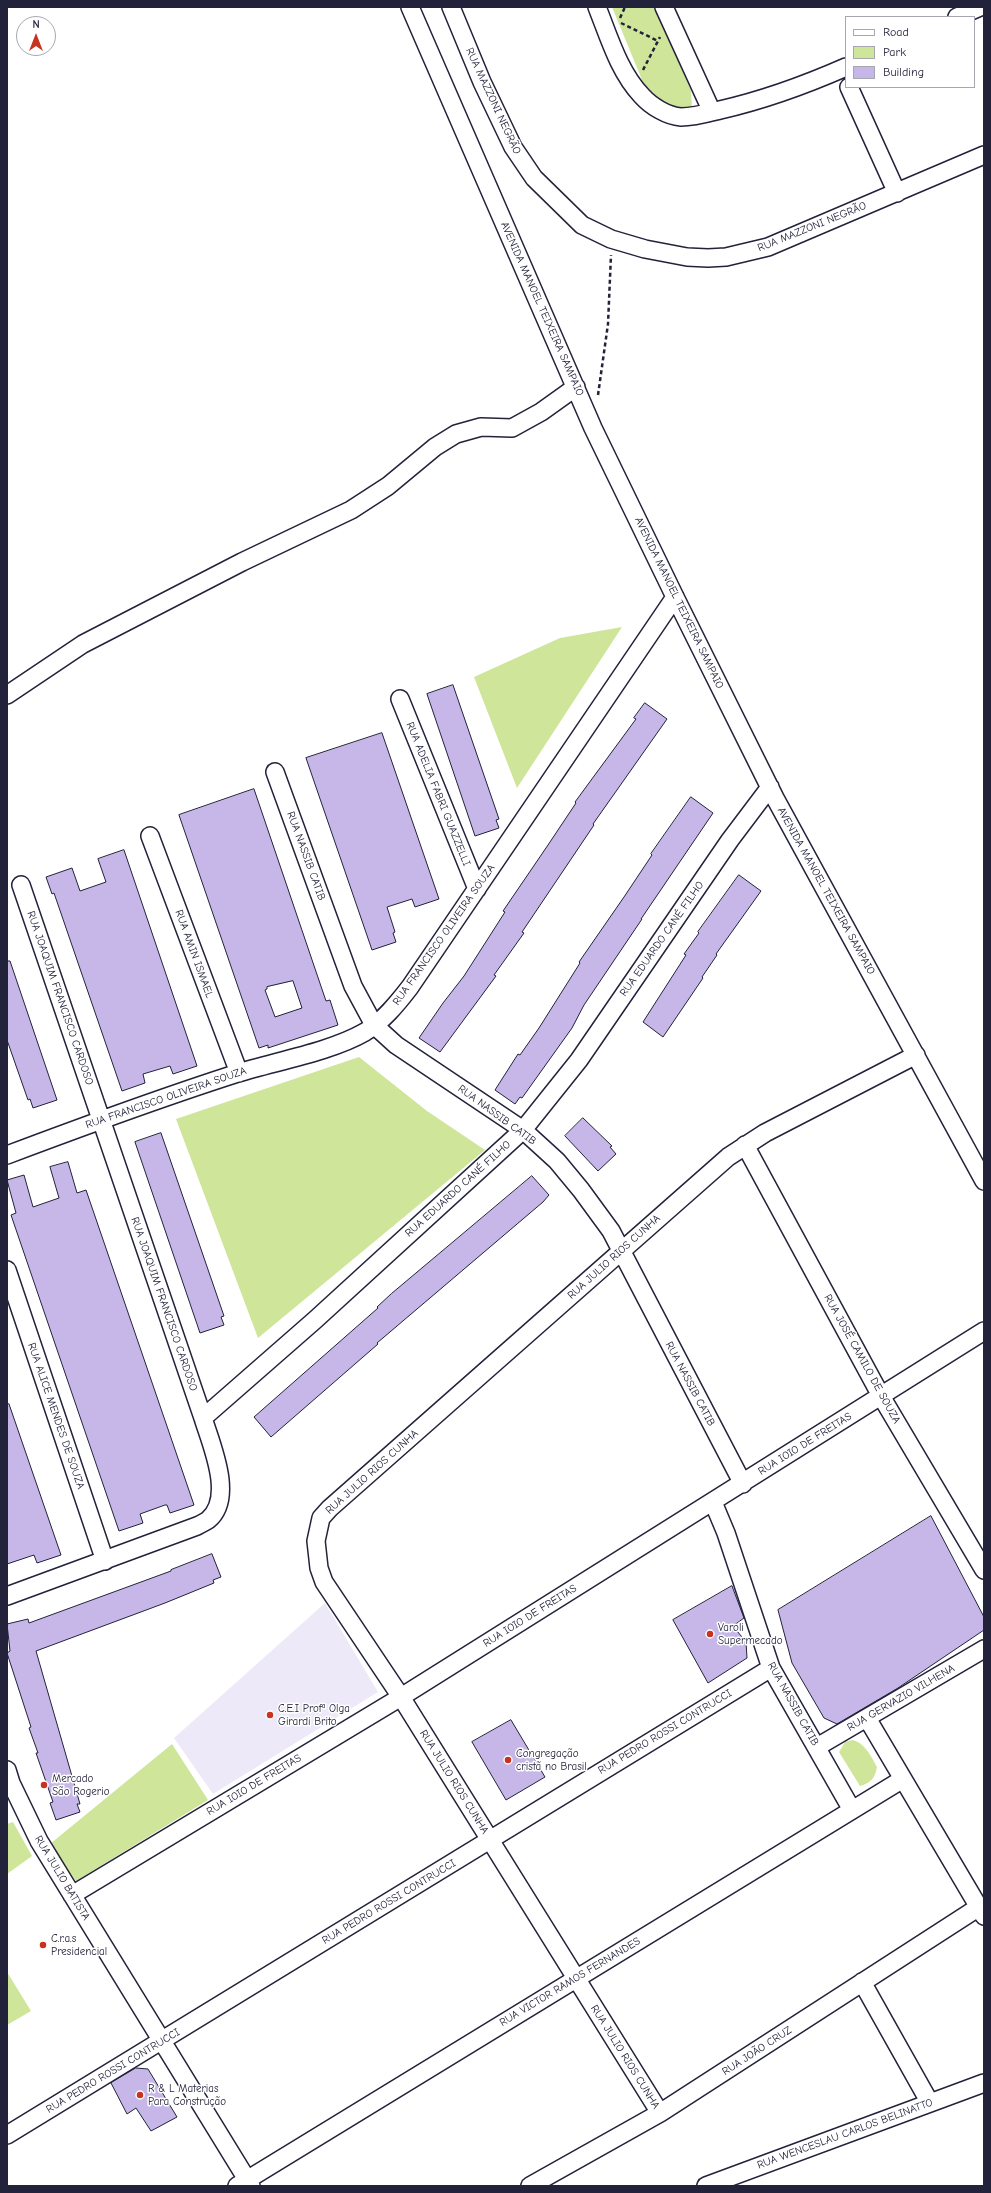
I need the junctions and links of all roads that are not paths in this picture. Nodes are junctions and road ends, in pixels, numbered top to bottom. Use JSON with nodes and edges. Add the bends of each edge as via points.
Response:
{"nodes":[{"id":1,"x":410,"y":7,"type":"edge"},
{"id":2,"x":451,"y":7,"type":"edge"},
{"id":3,"x":597,"y":7,"type":"edge"},
{"id":4,"x":980,"y":7,"type":"edge"},
{"id":5,"x":667,"y":13,"type":"edge"},
{"id":6,"x":959,"y":16,"type":"edge"},
{"id":7,"x":844,"y":73,"type":"edge"},
{"id":8,"x":849,"y":88,"type":"edge"},
{"id":9,"x":712,"y":112,"type":"junction"},
{"id":10,"x":984,"y":155,"type":"edge"},
{"id":11,"x":897,"y":193,"type":"junction"},
{"id":12,"x":576,"y":388,"type":"junction"},
{"id":13,"x":675,"y":597,"type":"junction"},
{"id":14,"x":7,"y":696,"type":"edge"},
{"id":15,"x":400,"y":699,"type":"dead end"},
{"id":16,"x":275,"y":772,"type":"dead end"},
{"id":17,"x":770,"y":787,"type":"junction"},
{"id":18,"x":150,"y":836,"type":"dead end"},
{"id":19,"x":21,"y":885,"type":"dead end"},
{"id":20,"x":477,"y":889,"type":"junction"},
{"id":21,"x":374,"y":1026,"type":"junction"},
{"id":22,"x":916,"y":1055,"type":"junction"},
{"id":23,"x":239,"y":1073,"type":"junction"},
{"id":24,"x":102,"y":1119,"type":"junction"},
{"id":25,"x":523,"y":1130,"type":"junction"},
{"id":26,"x":745,"y":1145,"type":"junction"},
{"id":27,"x":7,"y":1155,"type":"edge"},
{"id":28,"x":984,"y":1180,"type":"edge"},
{"id":29,"x":621,"y":1251,"type":"junction"},
{"id":30,"x":7,"y":1270,"type":"edge"},
{"id":31,"x":984,"y":1330,"type":"edge"},
{"id":32,"x":881,"y":1396,"type":"junction"},
{"id":33,"x":203,"y":1418,"type":"junction"},
{"id":34,"x":743,"y":1484,"type":"junction"},
{"id":35,"x":713,"y":1502,"type":"junction"},
{"id":36,"x":105,"y":1561,"type":"junction"},
{"id":37,"x":984,"y":1570,"type":"edge"},
{"id":38,"x":7,"y":1596,"type":"edge"},
{"id":39,"x":984,"y":1649,"type":"edge"},
{"id":40,"x":771,"y":1668,"type":"junction"},
{"id":41,"x":401,"y":1697,"type":"junction"},
{"id":42,"x":867,"y":1718,"type":"junction"},
{"id":43,"x":817,"y":1747,"type":"junction"},
{"id":44,"x":7,"y":1770,"type":"edge"},
{"id":45,"x":903,"y":1779,"type":"junction"},
{"id":46,"x":852,"y":1810,"type":"junction"},
{"id":47,"x":491,"y":1839,"type":"junction"},
{"id":48,"x":72,"y":1895,"type":"junction"},
{"id":49,"x":981,"y":1911,"type":"edge"},
{"id":50,"x":577,"y":1978,"type":"junction"},
{"id":51,"x":862,"y":1982,"type":"junction"},
{"id":52,"x":163,"y":2040,"type":"junction"},
{"id":53,"x":984,"y":2083,"type":"edge"},
{"id":54,"x":930,"y":2103,"type":"junction"},
{"id":55,"x":660,"y":2113,"type":"junction"},
{"id":56,"x":7,"y":2135,"type":"edge"},
{"id":57,"x":245,"y":2184,"type":"edge"},
{"id":58,"x":713,"y":2185,"type":"edge"},
{"id":59,"x":530,"y":2186,"type":"edge"}],
"edges":[{"from":1,"to":12,"type":"street","name":"AVENIDA MANOEL TEIXEIRA SAMPAIO"},
{"from":2,"to":11,"type":"street","name":"RUA MAZZONI NEGRÃO","via":[[482,82],[521,160],[534,178],[582,225],[611,238],[665,254],[726,257],[768,247]]},
{"from":3,"to":9,"type":"street","via":[[623,69],[649,102],[674,115],[689,116]]},
{"from":4,"to":6,"type":"street"},
{"from":5,"to":9,"type":"street"},
{"from":7,"to":9,"type":"street"},
{"from":8,"to":11,"type":"street"},
{"from":10,"to":11,"type":"street","name":"RUA MAZZONI NEGRÃO"},
{"from":12,"to":13,"type":"street","name":"AVENIDA MANOEL TEIXEIRA SAMPAIO"},
{"from":12,"to":14,"type":"street","via":[[512,428],[481,427],[456,434],[435,447],[388,486],[351,510],[242,562],[83,644]]},
{"from":13,"to":17,"type":"street","name":"AVENIDA MANOEL TEIXEIRA SAMPAIO"},
{"from":13,"to":20,"type":"street","name":"RUA FRANCISCO OLIVEIRA SOUZA"},
{"from":15,"to":20,"type":"street","name":"RUA ADELIA FABRI GUAZZELLI"},
{"from":16,"to":21,"type":"street","name":"RUA NASSIB CATIB","via":[[349,975]]},
{"from":17,"to":22,"type":"street","name":"AVENIDA MANOEL TEIXEIRA SAMPAIO"},
{"from":17,"to":25,"type":"street","name":"RUA EDUARDO CANÉ FILHO","via":[[730,840],[579,1060]]},
{"from":18,"to":23,"type":"street","name":"RUA AMIN ISMAEL"},
{"from":19,"to":24,"type":"street","name":"RUA JOAQUIM FRANCISCO CARDOSO"},
{"from":20,"to":21,"type":"street","name":"RUA FRANCISCO OLIVEIRA SOUZA","via":[[410,987]]},
{"from":21,"to":23,"type":"street","name":"RUA FRANCISCO OLIVEIRA SOUZA","via":[[331,1045]]},
{"from":21,"to":25,"type":"street","name":"RUA NASSIB CATIB","via":[[396,1045]]},
{"from":22,"to":26,"type":"street","name":"RUA JULIO RIOS CUNHA"},
{"from":22,"to":28,"type":"street","name":"AVENIDA MANOEL TEIXEIRA SAMPAIO"},
{"from":23,"to":24,"type":"street","name":"RUA FRANCISCO OLIVEIRA SOUZA"},
{"from":24,"to":27,"type":"street","name":"RUA FRANCISCO OLIVEIRA SOUZA"},
{"from":24,"to":33,"type":"street","name":"RUA JOAQUIM FRANCISCO CARDOSO"},
{"from":25,"to":29,"type":"street","name":"RUA NASSIB CATIB","via":[[556,1161],[581,1190],[611,1231]]},
{"from":25,"to":33,"type":"street","name":"RUA EDUARDO CANÉ FILHO","via":[[315,1320]]},
{"from":26,"to":29,"type":"street","name":"RUA JULIO RIOS CUNHA","via":[[704,1176]]},
{"from":26,"to":32,"type":"street","name":"RUA JOSÉ CAMILO DE SOUZA"},
{"from":29,"to":34,"type":"street","name":"RUA NASSIB CATIB"},
{"from":29,"to":41,"type":"street","name":"RUA JULIO RIOS CUNHA","via":[[321,1518],[316,1541],[319,1568],[324,1582]]},
{"from":30,"to":36,"type":"street","name":"RUA ALICE MENDES DE SOUZA"},
{"from":31,"to":32,"type":"street","name":"RUA IOIO DE FREITAS"},
{"from":32,"to":34,"type":"street","name":"RUA IOIO DE FREITAS"},
{"from":32,"to":37,"type":"street","name":"RUA JOSÉ CAMILO DE SOUZA"},
{"from":33,"to":36,"type":"street","name":"RUA JOAQUIM FRANCISCO CARDOSO","via":[[219,1473],[220,1492],[215,1512],[209,1520],[197,1526]]},
{"from":34,"to":35,"type":"street","name":"RUA IOIO DE FREITAS"},
{"from":35,"to":40,"type":"street","name":"RUA NASSIB CATIB","via":[[726,1533]]},
{"from":35,"to":41,"type":"street","name":"RUA IOIO DE FREITAS"},
{"from":36,"to":38,"type":"street","name":"RUA JOAQUIM FRANCISCO CARDOSO"},
{"from":39,"to":42,"type":"street","name":"RUA GERVAZIO VILHENA"},
{"from":40,"to":43,"type":"street","name":"RUA NASSIB CATIB"},
{"from":40,"to":47,"type":"street","name":"RUA PEDRO ROSSI CONTRUCCI"},
{"from":41,"to":47,"type":"street","name":"RUA JULIO RIOS CUNHA"},
{"from":41,"to":48,"type":"street","name":"RUA IOIO DE FREITAS"},
{"from":42,"to":43,"type":"street","name":"RUA GERVAZIO VILHENA"},
{"from":42,"to":45,"type":"street"},
{"from":43,"to":46,"type":"street","name":"RUA NASSIB CATIB"},
{"from":44,"to":48,"type":"street","name":"RUA JULIO BATISTA","via":[[39,1841]]},
{"from":45,"to":46,"type":"street","name":"RUA VICTOR RAMOS FERNANDES"},
{"from":45,"to":49,"type":"street"},
{"from":46,"to":50,"type":"street","name":"RUA VICTOR RAMOS FERNANDES"},
{"from":47,"to":50,"type":"street","name":"RUA JULIO RIOS CUNHA"},
{"from":47,"to":52,"type":"street","name":"RUA PEDRO ROSSI CONTRUCCI"},
{"from":48,"to":52,"type":"street","name":"RUA JULIO BATISTA"},
{"from":49,"to":51,"type":"street","name":"RUA JOÃO CRUZ"},
{"from":50,"to":55,"type":"street","name":"RUA JULIO RIOS CUNHA"},
{"from":50,"to":57,"type":"street","name":"RUA VICTOR RAMOS FERNANDES"},
{"from":51,"to":54,"type":"street"},
{"from":51,"to":55,"type":"street","name":"RUA JOÃO CRUZ"},
{"from":52,"to":56,"type":"street","name":"RUA PEDRO ROSSI CONTRUCCI"},
{"from":52,"to":57,"type":"street","name":"RUA JULIO BATISTA"},
{"from":53,"to":54,"type":"street","name":"RUA WENCESLAU CARLOS BELINATTO"},
{"from":54,"to":58,"type":"street","name":"RUA WENCESLAU CARLOS BELINATTO"},
{"from":55,"to":59,"type":"street","name":"RUA JOÃO CRUZ"}]}
